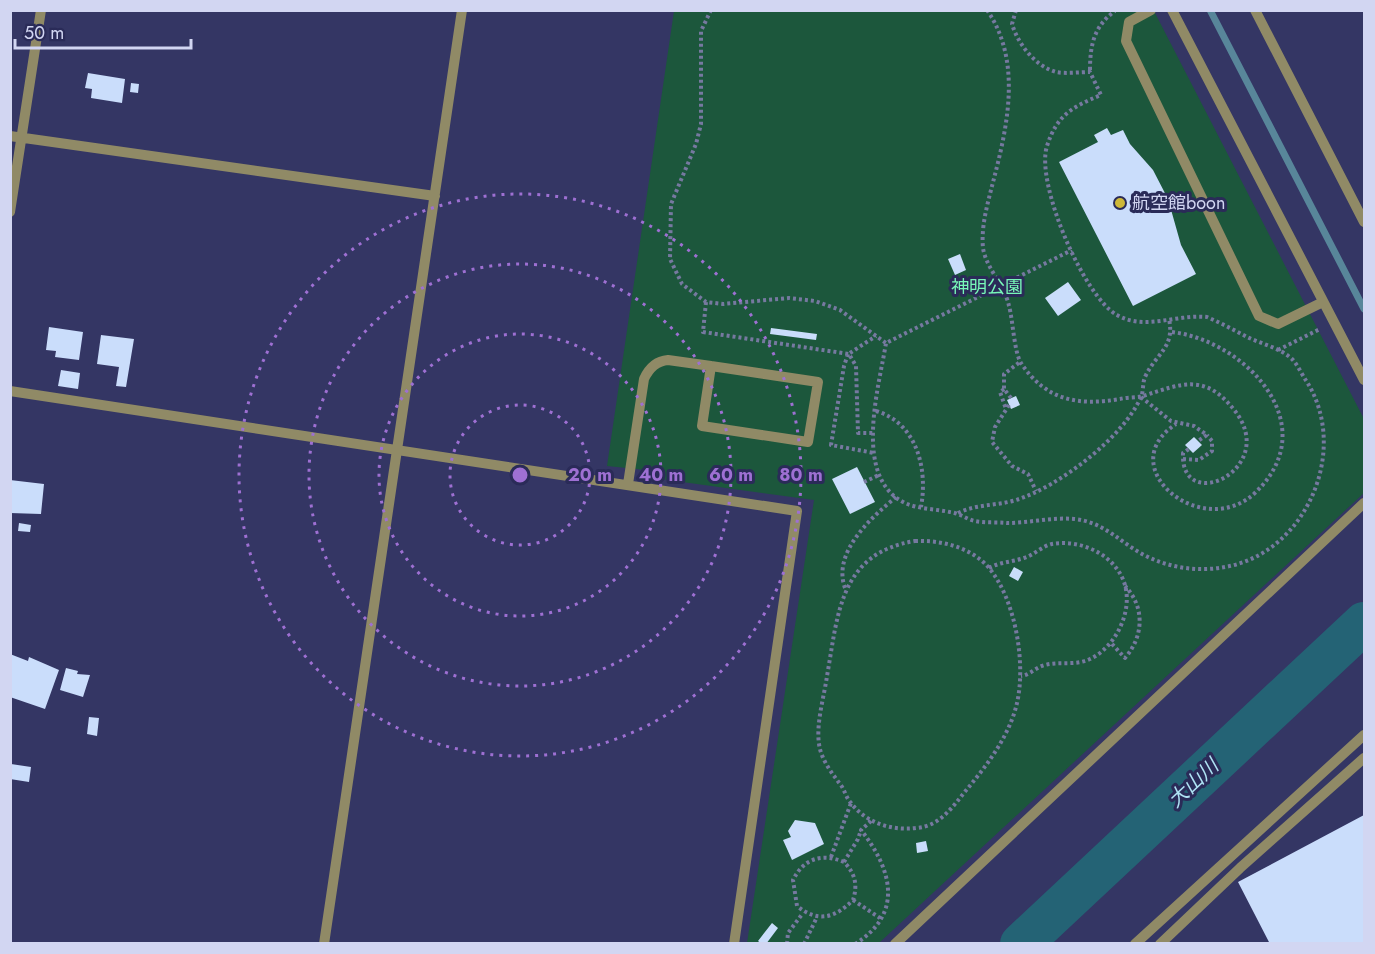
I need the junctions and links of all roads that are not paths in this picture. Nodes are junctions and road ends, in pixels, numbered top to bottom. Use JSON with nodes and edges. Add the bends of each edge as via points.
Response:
{"nodes":[{"id":1,"x":41,"y":10,"type":"edge"},
{"id":2,"x":462,"y":10,"type":"edge"},
{"id":3,"x":1151,"y":10,"type":"edge"},
{"id":4,"x":1172,"y":10,"type":"edge"},
{"id":5,"x":1255,"y":10,"type":"edge"},
{"id":6,"x":16,"y":137,"type":"edge"},
{"id":7,"x":435,"y":196,"type":"junction"},
{"id":8,"x":10,"y":212,"type":"edge"},
{"id":9,"x":1365,"y":222,"type":"edge"},
{"id":10,"x":1323,"y":302,"type":"junction"},
{"id":11,"x":711,"y":366,"type":"junction"},
{"id":12,"x":1365,"y":380,"type":"edge"},
{"id":13,"x":10,"y":391,"type":"edge"},
{"id":14,"x":398,"y":450,"type":"junction"},
{"id":15,"x":628,"y":484,"type":"junction"},
{"id":16,"x":1365,"y":503,"type":"edge"},
{"id":17,"x":1365,"y":735,"type":"edge"},
{"id":18,"x":1365,"y":758,"type":"edge"},
{"id":19,"x":324,"y":944,"type":"edge"},
{"id":20,"x":734,"y":944,"type":"edge"},
{"id":21,"x":895,"y":944,"type":"edge"},
{"id":22,"x":1135,"y":944,"type":"edge"},
{"id":23,"x":1160,"y":944,"type":"edge"}],
"edges":[{"from":1,"to":6,"type":"street"},
{"from":2,"to":7,"type":"street"},
{"from":3,"to":10,"type":"street","via":[[1128,22],[1126,41],[1259,316],[1278,324]]},
{"from":4,"to":10,"type":"street"},
{"from":5,"to":9,"type":"street"},
{"from":6,"to":7,"type":"street"},
{"from":6,"to":8,"type":"street"},
{"from":7,"to":14,"type":"street"},
{"from":10,"to":12,"type":"street"},
{"from":11,"to":11,"type":"street","via":[[702,426],[808,442],[818,382]]},
{"from":11,"to":15,"type":"street","via":[[668,360],[658,362],[646,372]]},
{"from":13,"to":14,"type":"street"},
{"from":14,"to":15,"type":"street"},
{"from":14,"to":19,"type":"street"},
{"from":15,"to":20,"type":"street","via":[[796,511]]},
{"from":16,"to":21,"type":"street"},
{"from":17,"to":22,"type":"street"},
{"from":18,"to":23,"type":"street"}]}
